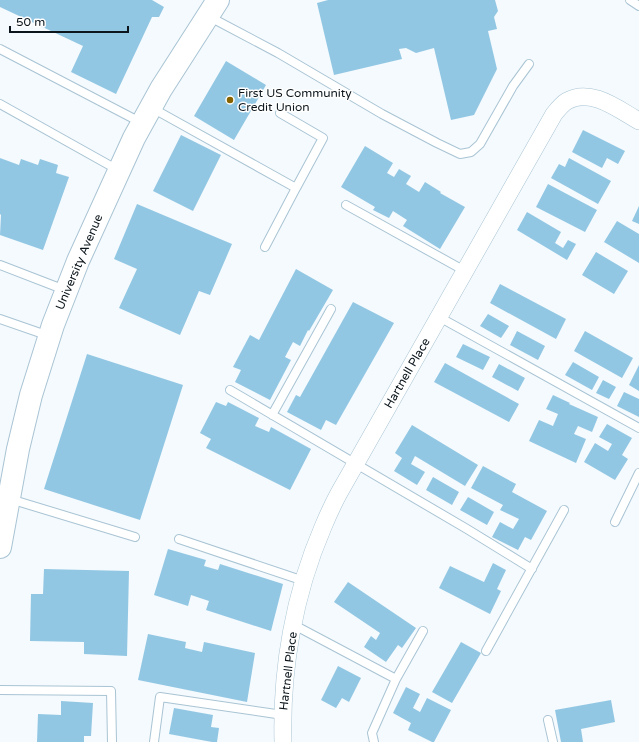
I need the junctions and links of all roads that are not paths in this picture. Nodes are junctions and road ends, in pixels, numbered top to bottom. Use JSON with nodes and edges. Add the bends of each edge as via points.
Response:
{"nodes":[{"id":1,"x":630,"y":0,"type":"edge"},
{"id":2,"x":211,"y":6,"type":"edge"},
{"id":3,"x":639,"y":6,"type":"edge"},
{"id":4,"x":0,"y":49,"type":"edge"},
{"id":5,"x":529,"y":64,"type":"dead end"},
{"id":6,"x":0,"y":104,"type":"edge"},
{"id":7,"x":280,"y":113,"type":"dead end"},
{"id":8,"x":147,"y":116,"type":"junction"},
{"id":9,"x":639,"y":121,"type":"edge"},
{"id":10,"x":119,"y":171,"type":"junction"},
{"id":11,"x":296,"y":188,"type":"junction"},
{"id":12,"x":346,"y":205,"type":"dead end"},
{"id":13,"x":265,"y":247,"type":"dead end"},
{"id":14,"x":0,"y":265,"type":"edge"},
{"id":15,"x":465,"y":271,"type":"junction"},
{"id":16,"x":66,"y":290,"type":"junction"},
{"id":17,"x":331,"y":309,"type":"dead end"},
{"id":18,"x":438,"y":317,"type":"junction"},
{"id":19,"x":0,"y":319,"type":"edge"},
{"id":20,"x":49,"y":336,"type":"junction"},
{"id":21,"x":230,"y":390,"type":"dead end"},
{"id":22,"x":272,"y":415,"type":"junction"},
{"id":23,"x":639,"y":428,"type":"edge"},
{"id":24,"x":356,"y":464,"type":"junction"},
{"id":25,"x":639,"y":473,"type":"edge"},
{"id":26,"x":564,"y":510,"type":"dead end"},
{"id":27,"x":5,"y":511,"type":"edge"},
{"id":28,"x":615,"y":522,"type":"dead end"},
{"id":29,"x":135,"y":537,"type":"dead end"},
{"id":30,"x":179,"y":538,"type":"dead end"},
{"id":31,"x":0,"y":547,"type":"edge"},
{"id":32,"x":532,"y":569,"type":"junction"},
{"id":33,"x":304,"y":581,"type":"junction"},
{"id":34,"x":294,"y":625,"type":"junction"},
{"id":35,"x":423,"y":631,"type":"dead end"},
{"id":36,"x":486,"y":651,"type":"dead end"},
{"id":37,"x":396,"y":679,"type":"junction"},
{"id":38,"x":0,"y":690,"type":"edge"},
{"id":39,"x":283,"y":715,"type":"junction"},
{"id":40,"x":548,"y":720,"type":"dead end"},
{"id":41,"x":112,"y":742,"type":"edge"},
{"id":42,"x":154,"y":742,"type":"edge"},
{"id":43,"x":283,"y":742,"type":"edge"},
{"id":44,"x":374,"y":742,"type":"edge"},
{"id":45,"x":553,"y":742,"type":"edge"}],
"edges":[{"from":1,"to":3,"type":"lane"},
{"from":2,"to":5,"type":"lane","via":[[278,53],[382,114],[460,154],[472,152],[480,144],[513,86]]},
{"from":2,"to":8,"type":"street","name":"University Avenue"},
{"from":4,"to":8,"type":"lane"},
{"from":6,"to":10,"type":"lane"},
{"from":7,"to":11,"type":"lane","via":[[323,138]]},
{"from":8,"to":10,"type":"street","name":"University Avenue"},
{"from":8,"to":11,"type":"lane"},
{"from":9,"to":15,"type":"street","name":"Hartnell Place","via":[[591,96],[580,96],[561,105]]},
{"from":10,"to":16,"type":"street","name":"University Avenue"},
{"from":11,"to":13,"type":"lane"},
{"from":12,"to":15,"type":"lane"},
{"from":14,"to":16,"type":"lane"},
{"from":15,"to":18,"type":"street","name":"Hartnell Place"},
{"from":16,"to":20,"type":"street","name":"University Avenue"},
{"from":17,"to":22,"type":"lane"},
{"from":18,"to":23,"type":"lane"},
{"from":18,"to":24,"type":"street","name":"Hartnell Place"},
{"from":19,"to":20,"type":"lane"},
{"from":20,"to":27,"type":"street","name":"University Avenue","via":[[31,395]]},
{"from":21,"to":22,"type":"lane"},
{"from":22,"to":24,"type":"lane"},
{"from":24,"to":32,"type":"lane"},
{"from":24,"to":33,"type":"street","name":"Hartnell Place","via":[[323,527]]},
{"from":25,"to":28,"type":"lane"},
{"from":26,"to":32,"type":"lane"},
{"from":27,"to":29,"type":"lane"},
{"from":27,"to":31,"type":"street","name":"University Avenue"},
{"from":30,"to":33,"type":"lane"},
{"from":32,"to":36,"type":"lane"},
{"from":33,"to":34,"type":"street","name":"Hartnell Place"},
{"from":34,"to":37,"type":"lane"},
{"from":34,"to":39,"type":"street","name":"Hartnell Place","via":[[288,651]]},
{"from":35,"to":37,"type":"lane"},
{"from":37,"to":44,"type":"lane","via":[[372,733]]},
{"from":38,"to":41,"type":"lane","via":[[112,691]]},
{"from":39,"to":42,"type":"lane","via":[[160,697]]},
{"from":39,"to":43,"type":"street","name":"Hartnell Place"},
{"from":40,"to":45,"type":"lane"}]}
